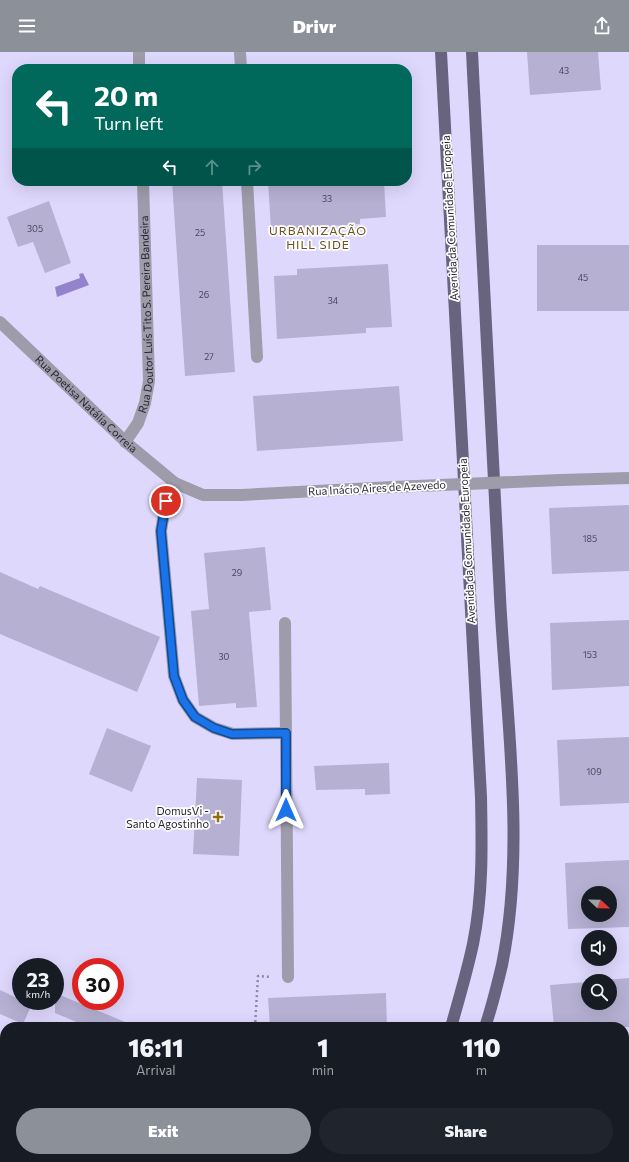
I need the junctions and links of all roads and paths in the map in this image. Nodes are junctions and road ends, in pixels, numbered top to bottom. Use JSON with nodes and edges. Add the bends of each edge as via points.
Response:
{"nodes":[{"id":1,"x":139,"y":52,"type":"edge"},
{"id":2,"x":240,"y":52,"type":"edge"},
{"id":3,"x":441,"y":52,"type":"edge"},
{"id":4,"x":472,"y":52,"type":"edge"},
{"id":5,"x":139,"y":64,"type":"edge"},
{"id":6,"x":241,"y":64,"type":"edge"},
{"id":7,"x":143,"y":186,"type":"edge"},
{"id":8,"x":247,"y":186,"type":"edge"},
{"id":9,"x":0,"y":322,"type":"edge"},
{"id":10,"x":258,"y":357,"type":"dead end"},
{"id":11,"x":125,"y":442,"type":"junction"},
{"id":12,"x":629,"y":478,"type":"edge"},
{"id":13,"x":175,"y":483,"type":"junction"},
{"id":14,"x":285,"y":623,"type":"dead end"},
{"id":15,"x":286,"y":733,"type":"junction"},
{"id":16,"x":288,"y":977,"type":"joint"},
{"id":17,"x":255,"y":1022,"type":"edge"},
{"id":18,"x":453,"y":1022,"type":"edge"},
{"id":19,"x":487,"y":1022,"type":"edge"}],
"edges":[{"from":1,"to":5,"type":"street"},
{"from":2,"to":6,"type":"street"},
{"from":3,"to":18,"type":"main road","name":"Avenida da Comunidade Europeia","via":[[481,797],[482,857],[473,942]]},
{"from":4,"to":19,"type":"main road","via":[[500,605],[513,796],[511,894],[507,930],[502,964]]},
{"from":7,"to":11,"type":"street","name":"Rua Doutor Luís Tito S. Pereira Bandeira","via":[[149,381],[138,423]]},
{"from":8,"to":10,"type":"street"},
{"from":9,"to":11,"type":"street","name":"Rua Poetisa Natália Correia"},
{"from":11,"to":13,"type":"street","name":"Rua Poetisa Natália Correia"},
{"from":12,"to":13,"type":"street","name":"Rua Inácio Aires de Azevedo","bridge":true,"via":[[242,495],[203,495]]},
{"from":13,"to":15,"type":"street","via":[[166,501],[161,531],[174,676],[183,700],[195,717],[214,728],[232,734]]},
{"from":14,"to":15,"type":"street"},
{"from":15,"to":16,"type":"street"},
{"from":16,"to":17,"type":"path","via":[[258,976]]}]}
